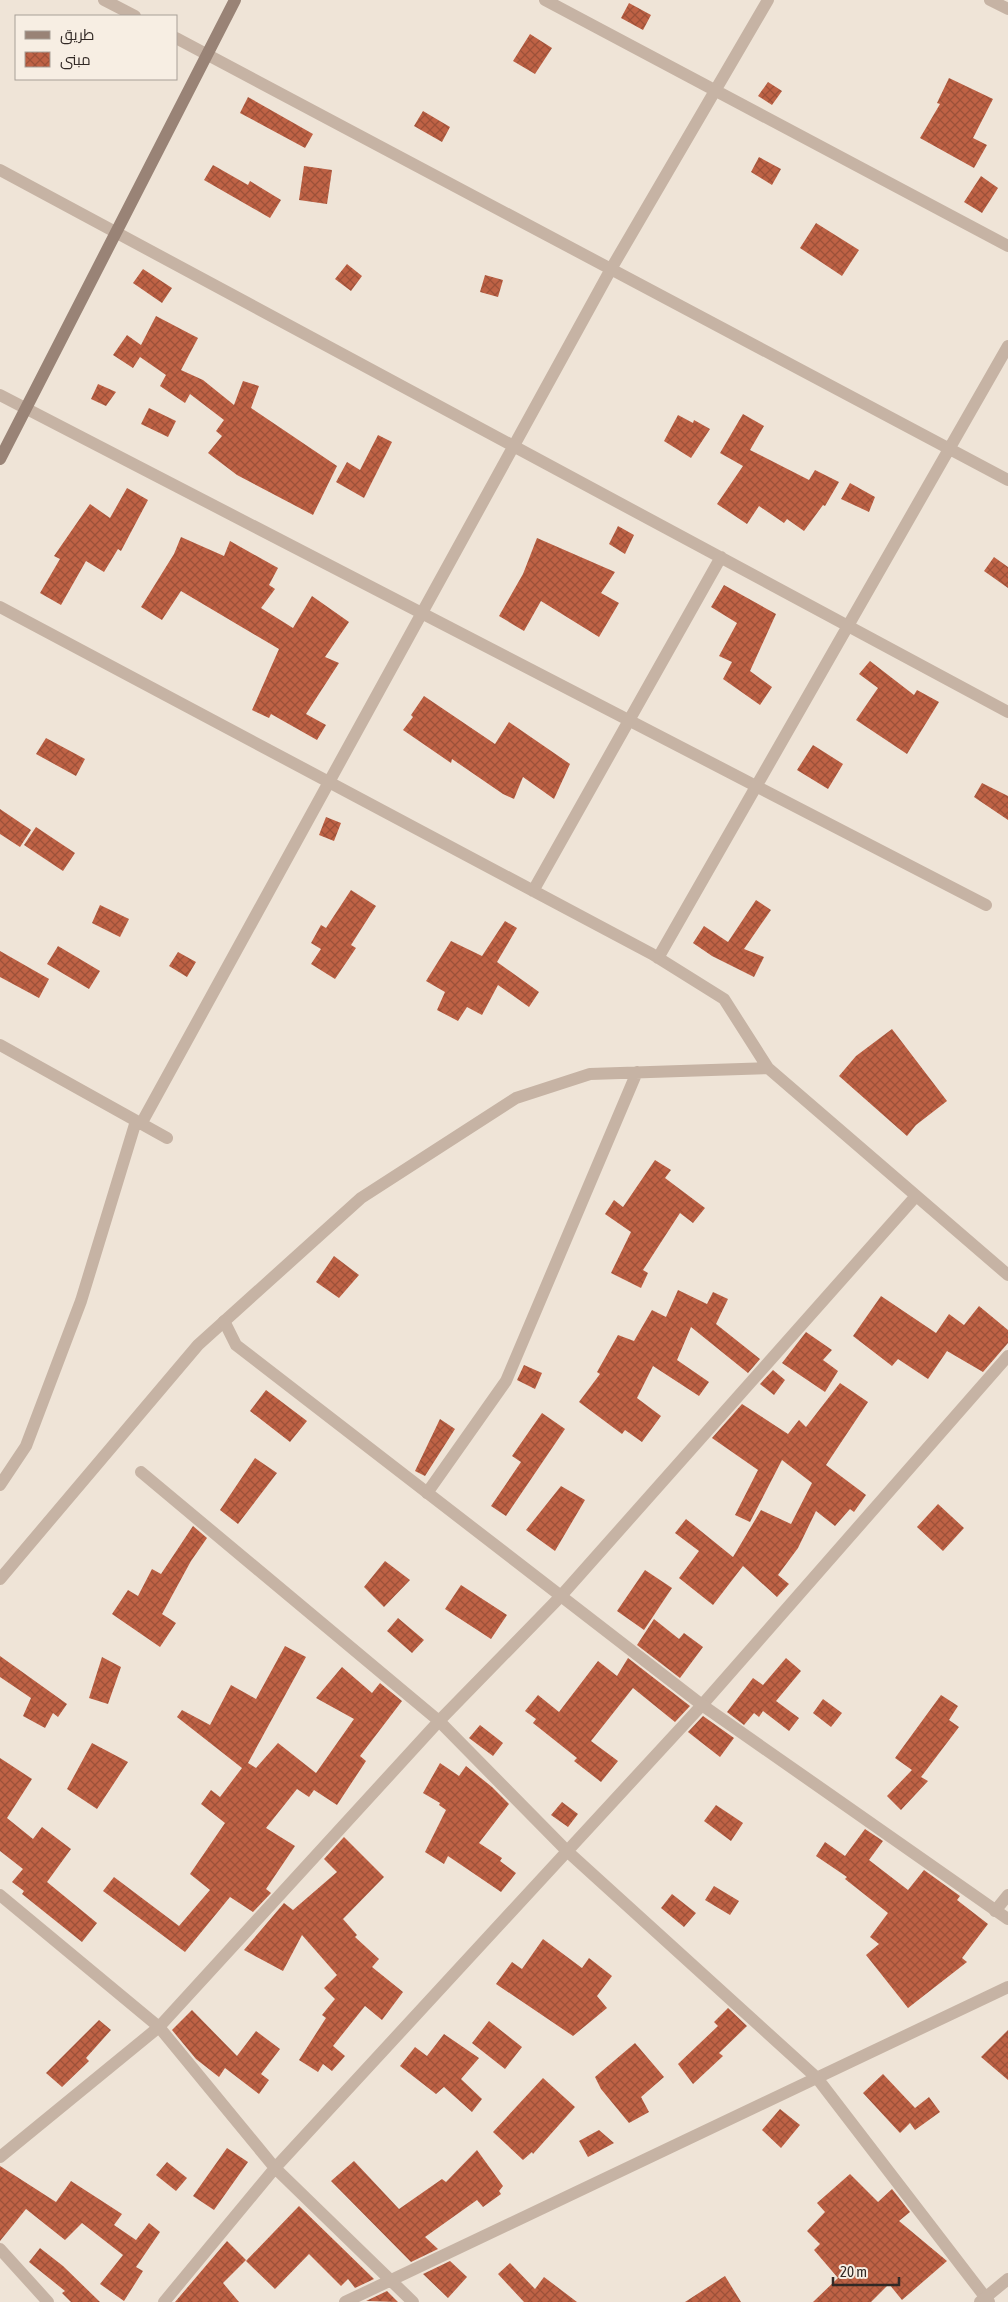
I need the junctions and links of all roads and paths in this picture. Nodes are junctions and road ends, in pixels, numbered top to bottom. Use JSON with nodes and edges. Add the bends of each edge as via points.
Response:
{"nodes":[{"id":1,"x":104,"y":0,"type":"edge"},
{"id":2,"x":235,"y":0,"type":"edge"},
{"id":3,"x":544,"y":0,"type":"edge"},
{"id":4,"x":768,"y":0,"type":"edge"},
{"id":5,"x":990,"y":0,"type":"edge"},
{"id":6,"x":1008,"y":9,"type":"edge"},
{"id":7,"x":133,"y":15,"type":"edge"},
{"id":8,"x":178,"y":39,"type":"edge"},
{"id":9,"x":207,"y":55,"type":"junction"},
{"id":10,"x":716,"y":91,"type":"junction"},
{"id":11,"x":0,"y":170,"type":"edge"},
{"id":12,"x":117,"y":231,"type":"junction"},
{"id":13,"x":1008,"y":246,"type":"edge"},
{"id":14,"x":611,"y":269,"type":"junction"},
{"id":15,"x":1008,"y":346,"type":"edge"},
{"id":16,"x":0,"y":395,"type":"edge"},
{"id":17,"x":26,"y":408,"type":"junction"},
{"id":18,"x":514,"y":446,"type":"junction"},
{"id":19,"x":949,"y":449,"type":"junction"},
{"id":20,"x":0,"y":459,"type":"edge"},
{"id":21,"x":1008,"y":480,"type":"edge"},
{"id":22,"x":721,"y":557,"type":"junction"},
{"id":23,"x":0,"y":607,"type":"edge"},
{"id":24,"x":422,"y":613,"type":"junction"},
{"id":25,"x":848,"y":626,"type":"junction"},
{"id":26,"x":1008,"y":712,"type":"edge"},
{"id":27,"x":629,"y":720,"type":"junction"},
{"id":28,"x":329,"y":782,"type":"junction"},
{"id":29,"x":756,"y":786,"type":"junction"},
{"id":30,"x":533,"y":890,"type":"junction"},
{"id":31,"x":986,"y":905,"type":"dead end"},
{"id":32,"x":658,"y":958,"type":"junction"},
{"id":33,"x":0,"y":1045,"type":"edge"},
{"id":34,"x":768,"y":1068,"type":"junction"},
{"id":35,"x":637,"y":1072,"type":"junction"},
{"id":36,"x":139,"y":1122,"type":"junction"},
{"id":37,"x":167,"y":1138,"type":"dead end"},
{"id":38,"x":916,"y":1196,"type":"junction"},
{"id":39,"x":1008,"y":1275,"type":"edge"},
{"id":40,"x":224,"y":1322,"type":"junction"},
{"id":41,"x":1008,"y":1356,"type":"edge"},
{"id":42,"x":141,"y":1472,"type":"dead end"},
{"id":43,"x":0,"y":1485,"type":"edge"},
{"id":44,"x":427,"y":1493,"type":"junction"},
{"id":45,"x":0,"y":1579,"type":"edge"},
{"id":46,"x":560,"y":1596,"type":"junction"},
{"id":47,"x":702,"y":1705,"type":"junction"},
{"id":48,"x":439,"y":1721,"type":"junction"},
{"id":49,"x":567,"y":1851,"type":"junction"},
{"id":50,"x":0,"y":1895,"type":"edge"},
{"id":51,"x":1008,"y":1895,"type":"edge"},
{"id":52,"x":996,"y":1911,"type":"junction"},
{"id":53,"x":1008,"y":1919,"type":"edge"},
{"id":54,"x":1008,"y":1987,"type":"edge"},
{"id":55,"x":159,"y":2027,"type":"junction"},
{"id":56,"x":817,"y":2078,"type":"junction"},
{"id":57,"x":0,"y":2157,"type":"edge"},
{"id":58,"x":275,"y":2168,"type":"junction"},
{"id":59,"x":0,"y":2249,"type":"edge"},
{"id":60,"x":1008,"y":2279,"type":"edge"},
{"id":61,"x":392,"y":2282,"type":"junction"},
{"id":62,"x":985,"y":2300,"type":"edge"},
{"id":63,"x":48,"y":2302,"type":"edge"},
{"id":64,"x":164,"y":2302,"type":"edge"},
{"id":65,"x":345,"y":2302,"type":"edge"},
{"id":66,"x":413,"y":2302,"type":"edge"}],
"edges":[{"from":1,"to":7,"type":"street"},
{"from":2,"to":9,"type":"main road"},
{"from":3,"to":10,"type":"street"},
{"from":4,"to":10,"type":"street"},
{"from":5,"to":6,"type":"street"},
{"from":8,"to":9,"type":"street"},
{"from":9,"to":12,"type":"main road"},
{"from":9,"to":14,"type":"street"},
{"from":10,"to":13,"type":"street"},
{"from":10,"to":14,"type":"street"},
{"from":11,"to":12,"type":"street"},
{"from":12,"to":17,"type":"main road"},
{"from":12,"to":18,"type":"street"},
{"from":14,"to":18,"type":"street"},
{"from":14,"to":19,"type":"street"},
{"from":15,"to":19,"type":"street"},
{"from":16,"to":17,"type":"street"},
{"from":17,"to":20,"type":"main road"},
{"from":17,"to":24,"type":"street"},
{"from":18,"to":22,"type":"street"},
{"from":18,"to":24,"type":"street"},
{"from":19,"to":21,"type":"street"},
{"from":19,"to":25,"type":"street"},
{"from":22,"to":25,"type":"street"},
{"from":22,"to":27,"type":"street"},
{"from":23,"to":28,"type":"street"},
{"from":24,"to":27,"type":"street"},
{"from":24,"to":28,"type":"street"},
{"from":25,"to":26,"type":"street"},
{"from":25,"to":29,"type":"street"},
{"from":27,"to":29,"type":"street"},
{"from":27,"to":30,"type":"street"},
{"from":28,"to":30,"type":"street"},
{"from":28,"to":36,"type":"street"},
{"from":29,"to":31,"type":"street"},
{"from":29,"to":32,"type":"street"},
{"from":30,"to":32,"type":"street"},
{"from":32,"to":34,"type":"street","via":[[724,999]]},
{"from":33,"to":36,"type":"street"},
{"from":34,"to":35,"type":"street"},
{"from":34,"to":38,"type":"street"},
{"from":35,"to":40,"type":"street","via":[[590,1074],[516,1098],[361,1198]]},
{"from":35,"to":44,"type":"street","via":[[506,1381]]},
{"from":36,"to":37,"type":"street"},
{"from":36,"to":43,"type":"street","via":[[82,1301],[26,1446]]},
{"from":38,"to":39,"type":"street"},
{"from":38,"to":46,"type":"street"},
{"from":40,"to":44,"type":"street","via":[[236,1345]]},
{"from":40,"to":45,"type":"street","via":[[198,1345]]},
{"from":41,"to":47,"type":"street"},
{"from":42,"to":48,"type":"street"},
{"from":44,"to":46,"type":"street"},
{"from":46,"to":47,"type":"street"},
{"from":46,"to":48,"type":"street"},
{"from":47,"to":49,"type":"street"},
{"from":47,"to":52,"type":"street"},
{"from":48,"to":49,"type":"street"},
{"from":48,"to":55,"type":"street"},
{"from":49,"to":56,"type":"street"},
{"from":49,"to":58,"type":"street"},
{"from":50,"to":55,"type":"street"},
{"from":51,"to":52,"type":"street"},
{"from":52,"to":53,"type":"street"},
{"from":54,"to":56,"type":"street"},
{"from":55,"to":57,"type":"street"},
{"from":55,"to":58,"type":"street"},
{"from":56,"to":61,"type":"street"},
{"from":56,"to":62,"type":"street"},
{"from":58,"to":61,"type":"street"},
{"from":58,"to":64,"type":"street"},
{"from":59,"to":63,"type":"street"},
{"from":60,"to":62,"type":"street"},
{"from":61,"to":65,"type":"street"},
{"from":61,"to":66,"type":"street"}]}
